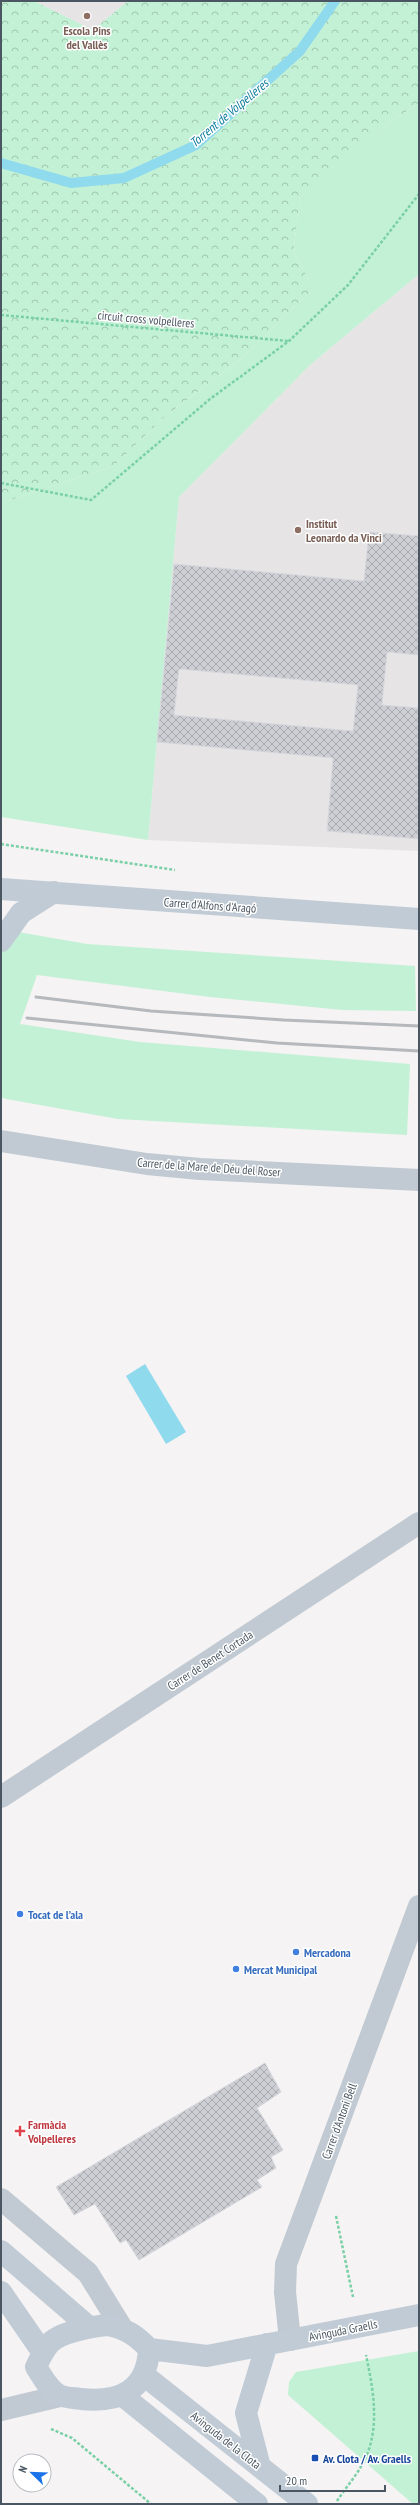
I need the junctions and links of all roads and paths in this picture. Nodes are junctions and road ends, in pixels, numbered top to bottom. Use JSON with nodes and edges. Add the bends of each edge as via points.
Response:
{"nodes":[{"id":1,"x":419,"y":194,"type":"edge"},
{"id":2,"x":1,"y":315,"type":"edge"},
{"id":3,"x":289,"y":341,"type":"junction"},
{"id":4,"x":1,"y":483,"type":"edge"},
{"id":5,"x":1,"y":844,"type":"edge"},
{"id":6,"x":181,"y":870,"type":"dead end"},
{"id":7,"x":1,"y":889,"type":"edge"},
{"id":8,"x":54,"y":892,"type":"junction"},
{"id":9,"x":419,"y":919,"type":"edge"},
{"id":10,"x":1,"y":922,"type":"edge"},
{"id":11,"x":1,"y":940,"type":"edge"},
{"id":12,"x":1,"y":1141,"type":"edge"},
{"id":13,"x":419,"y":1180,"type":"edge"},
{"id":14,"x":419,"y":1523,"type":"edge"},
{"id":15,"x":1,"y":1797,"type":"edge"},
{"id":16,"x":419,"y":1906,"type":"edge"},
{"id":17,"x":1,"y":2199,"type":"edge"},
{"id":18,"x":336,"y":2212,"type":"dead end"},
{"id":19,"x":1,"y":2251,"type":"edge"},
{"id":20,"x":1,"y":2292,"type":"edge"},
{"id":21,"x":419,"y":2315,"type":"edge"},
{"id":22,"x":89,"y":2327,"type":"junction"},
{"id":23,"x":359,"y":2327,"type":"junction"},
{"id":24,"x":122,"y":2328,"type":"junction"},
{"id":25,"x":290,"y":2340,"type":"junction"},
{"id":26,"x":267,"y":2344,"type":"junction"},
{"id":27,"x":149,"y":2349,"type":"junction"},
{"id":28,"x":43,"y":2353,"type":"junction"},
{"id":29,"x":145,"y":2376,"type":"junction"},
{"id":30,"x":60,"y":2396,"type":"junction"},
{"id":31,"x":123,"y":2396,"type":"junction"},
{"id":32,"x":1,"y":2410,"type":"edge"},
{"id":33,"x":49,"y":2429,"type":"dead end"},
{"id":34,"x":260,"y":2467,"type":"junction"},
{"id":35,"x":151,"y":2504,"type":"edge"},
{"id":36,"x":257,"y":2504,"type":"edge"},
{"id":37,"x":307,"y":2504,"type":"edge"},
{"id":38,"x":335,"y":2504,"type":"edge"}],
"edges":[{"from":1,"to":3,"type":"path","via":[[348,285]]},
{"from":2,"to":3,"type":"path","name":"circuit cross volpelleres"},
{"from":3,"to":4,"type":"path","via":[[210,399],[91,500]]},
{"from":5,"to":6,"type":"path"},
{"from":7,"to":8,"type":"street","name":"Carrer d'Alfons d'Aragó"},
{"from":8,"to":9,"type":"street","name":"Carrer d'Alfons d'Aragó"},
{"from":8,"to":11,"type":"street","via":[[21,913]]},
{"from":10,"to":11,"type":"street"},
{"from":12,"to":13,"type":"street","name":"Carrer de la Mare de Déu del Roser","via":[[185,1167]]},
{"from":14,"to":15,"type":"street","name":"Carrer de Benet Cortada"},
{"from":16,"to":25,"type":"street","name":"Carrer d'Antoni Bell","via":[[286,2264],[284,2292]]},
{"from":17,"to":24,"type":"street","via":[[88,2272]]},
{"from":18,"to":23,"type":"path"},
{"from":19,"to":22,"type":"street"},
{"from":20,"to":28,"type":"street"},
{"from":21,"to":23,"type":"street","name":"Avinguda Graells"},
{"from":22,"to":24,"type":"street","via":[[106,2325]]},
{"from":22,"to":28,"type":"street","via":[[52,2341]]},
{"from":23,"to":25,"type":"street","name":"Avinguda Graells"},
{"from":23,"to":38,"type":"path","via":[[373,2391],[374,2437],[366,2459]]},
{"from":24,"to":27,"type":"street","via":[[138,2337]]},
{"from":25,"to":26,"type":"street","name":"Avinguda Graells"},
{"from":26,"to":27,"type":"street","name":"Avinguda Graells","via":[[207,2356]]},
{"from":26,"to":34,"type":"street","via":[[246,2413]]},
{"from":27,"to":29,"type":"street"},
{"from":28,"to":30,"type":"street","via":[[36,2366],[46,2383]]},
{"from":29,"to":31,"type":"street"},
{"from":29,"to":34,"type":"street","name":"Avinguda de la Clota"},
{"from":30,"to":31,"type":"street","via":[[93,2400]]},
{"from":30,"to":32,"type":"street"},
{"from":31,"to":36,"type":"street"},
{"from":33,"to":35,"type":"path","via":[[72,2438]]},
{"from":34,"to":37,"type":"street","name":"Avinguda de la Clota"}]}
